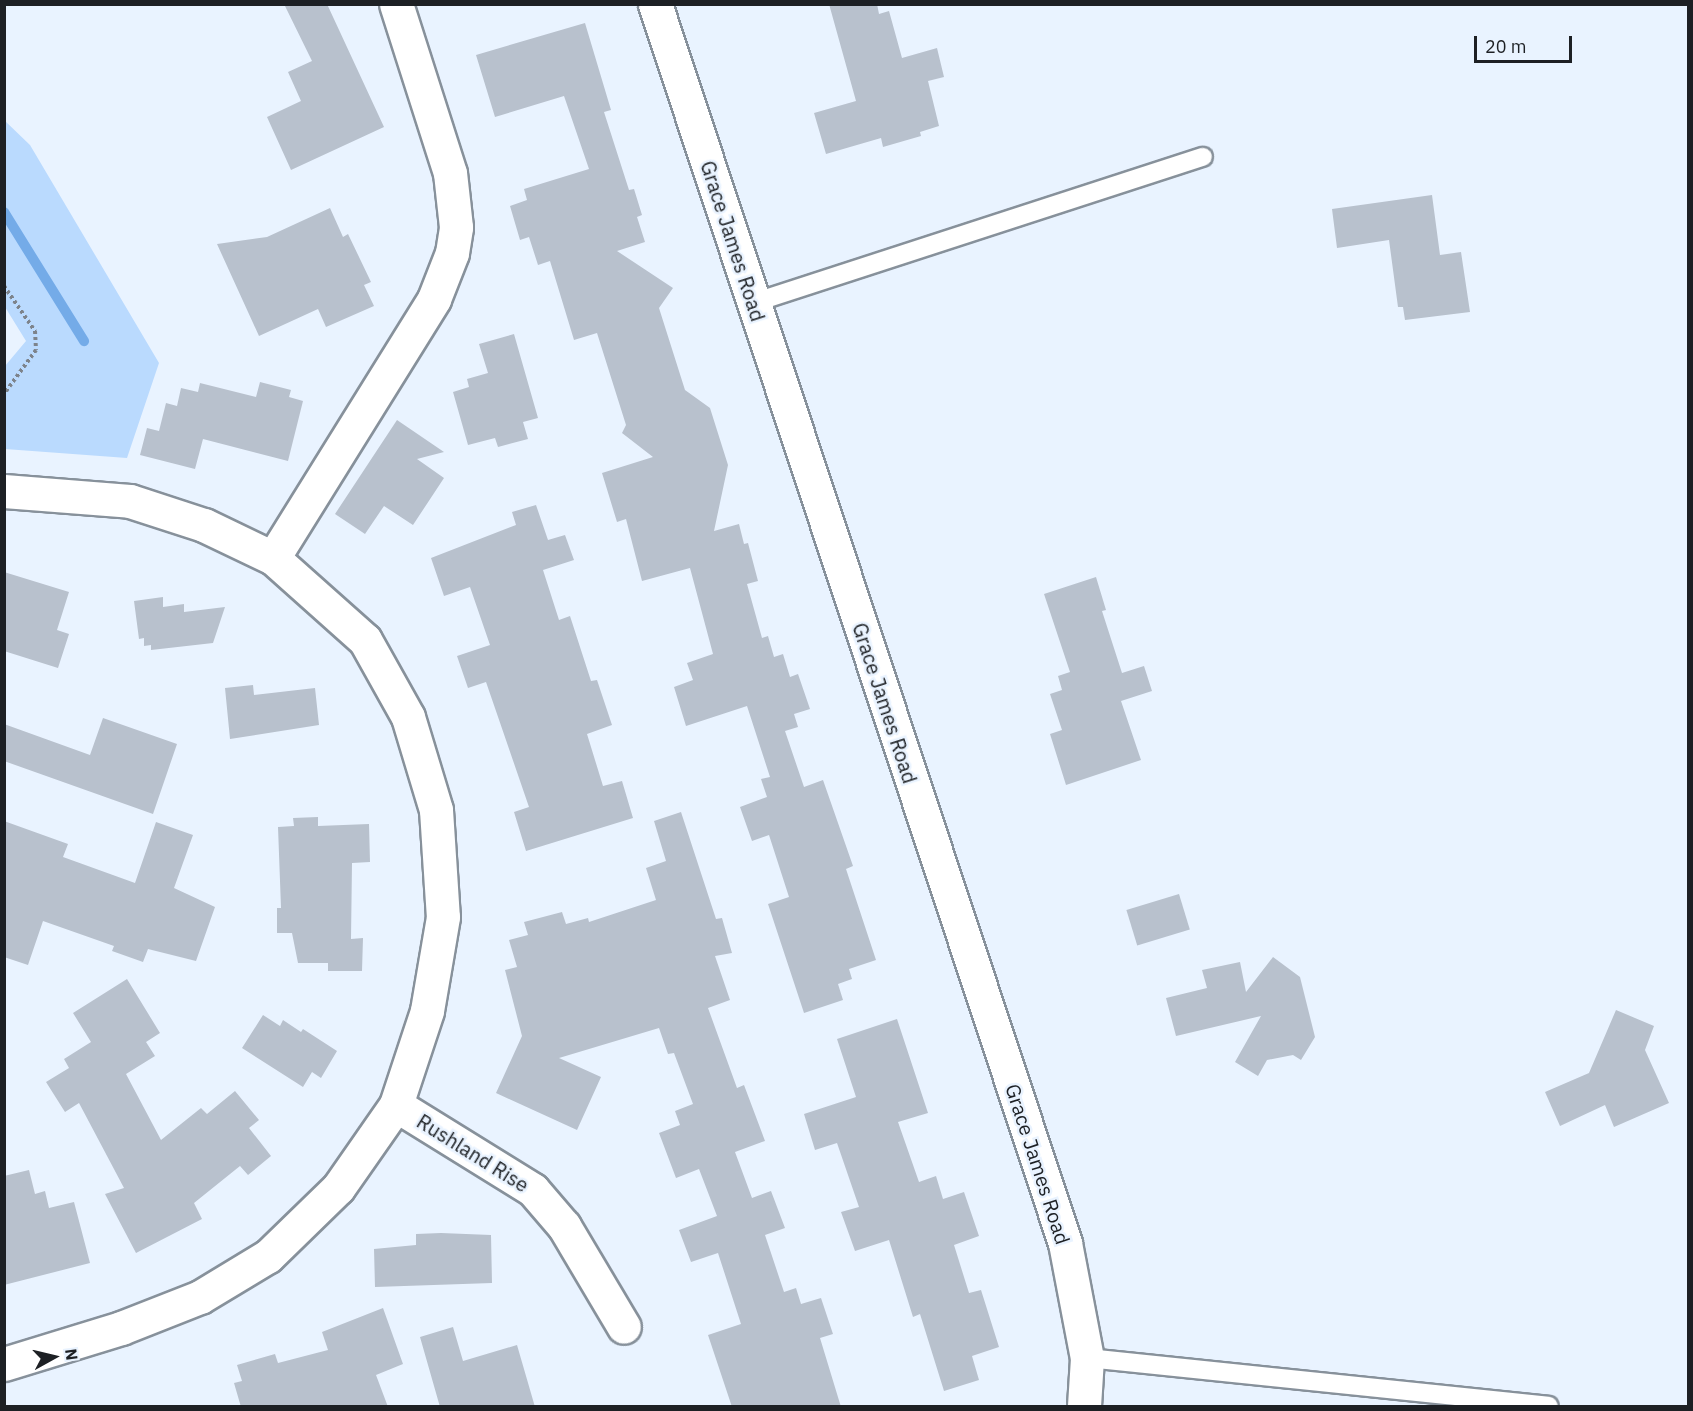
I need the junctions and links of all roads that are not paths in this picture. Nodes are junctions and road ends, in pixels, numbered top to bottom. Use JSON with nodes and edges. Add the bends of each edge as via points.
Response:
{"nodes":[{"id":1,"x":396,"y":4,"type":"edge"},
{"id":2,"x":655,"y":4,"type":"edge"},
{"id":3,"x":1203,"y":157,"type":"dead end"},
{"id":4,"x":753,"y":303,"type":"junction"},
{"id":5,"x":4,"y":491,"type":"edge"},
{"id":6,"x":273,"y":558,"type":"junction"},
{"id":7,"x":396,"y":1105,"type":"junction"},
{"id":8,"x":624,"y":1327,"type":"dead end"},
{"id":9,"x":1087,"y":1358,"type":"junction"},
{"id":10,"x":4,"y":1364,"type":"edge"},
{"id":11,"x":1084,"y":1407,"type":"edge"},
{"id":12,"x":1549,"y":1407,"type":"edge"}],
"edges":[{"from":1,"to":6,"type":"street","via":[[450,173],[456,218],[452,253],[434,299]]},
{"from":2,"to":4,"type":"street","name":"Grace James Road"},
{"from":3,"to":4,"type":"lane"},
{"from":4,"to":9,"type":"street","name":"Grace James Road","via":[[1065,1243]]},
{"from":5,"to":6,"type":"street","via":[[130,501],[204,525]]},
{"from":6,"to":7,"type":"street","via":[[365,640],[408,717],[436,810],[443,916],[427,1011]]},
{"from":7,"to":8,"type":"street","name":"Rushland Rise","via":[[533,1190],[564,1226]]},
{"from":7,"to":10,"type":"street","via":[[338,1188],[268,1256],[200,1297],[121,1328]]},
{"from":9,"to":11,"type":"street","name":"Grace James Road"},
{"from":9,"to":12,"type":"lane"}]}
